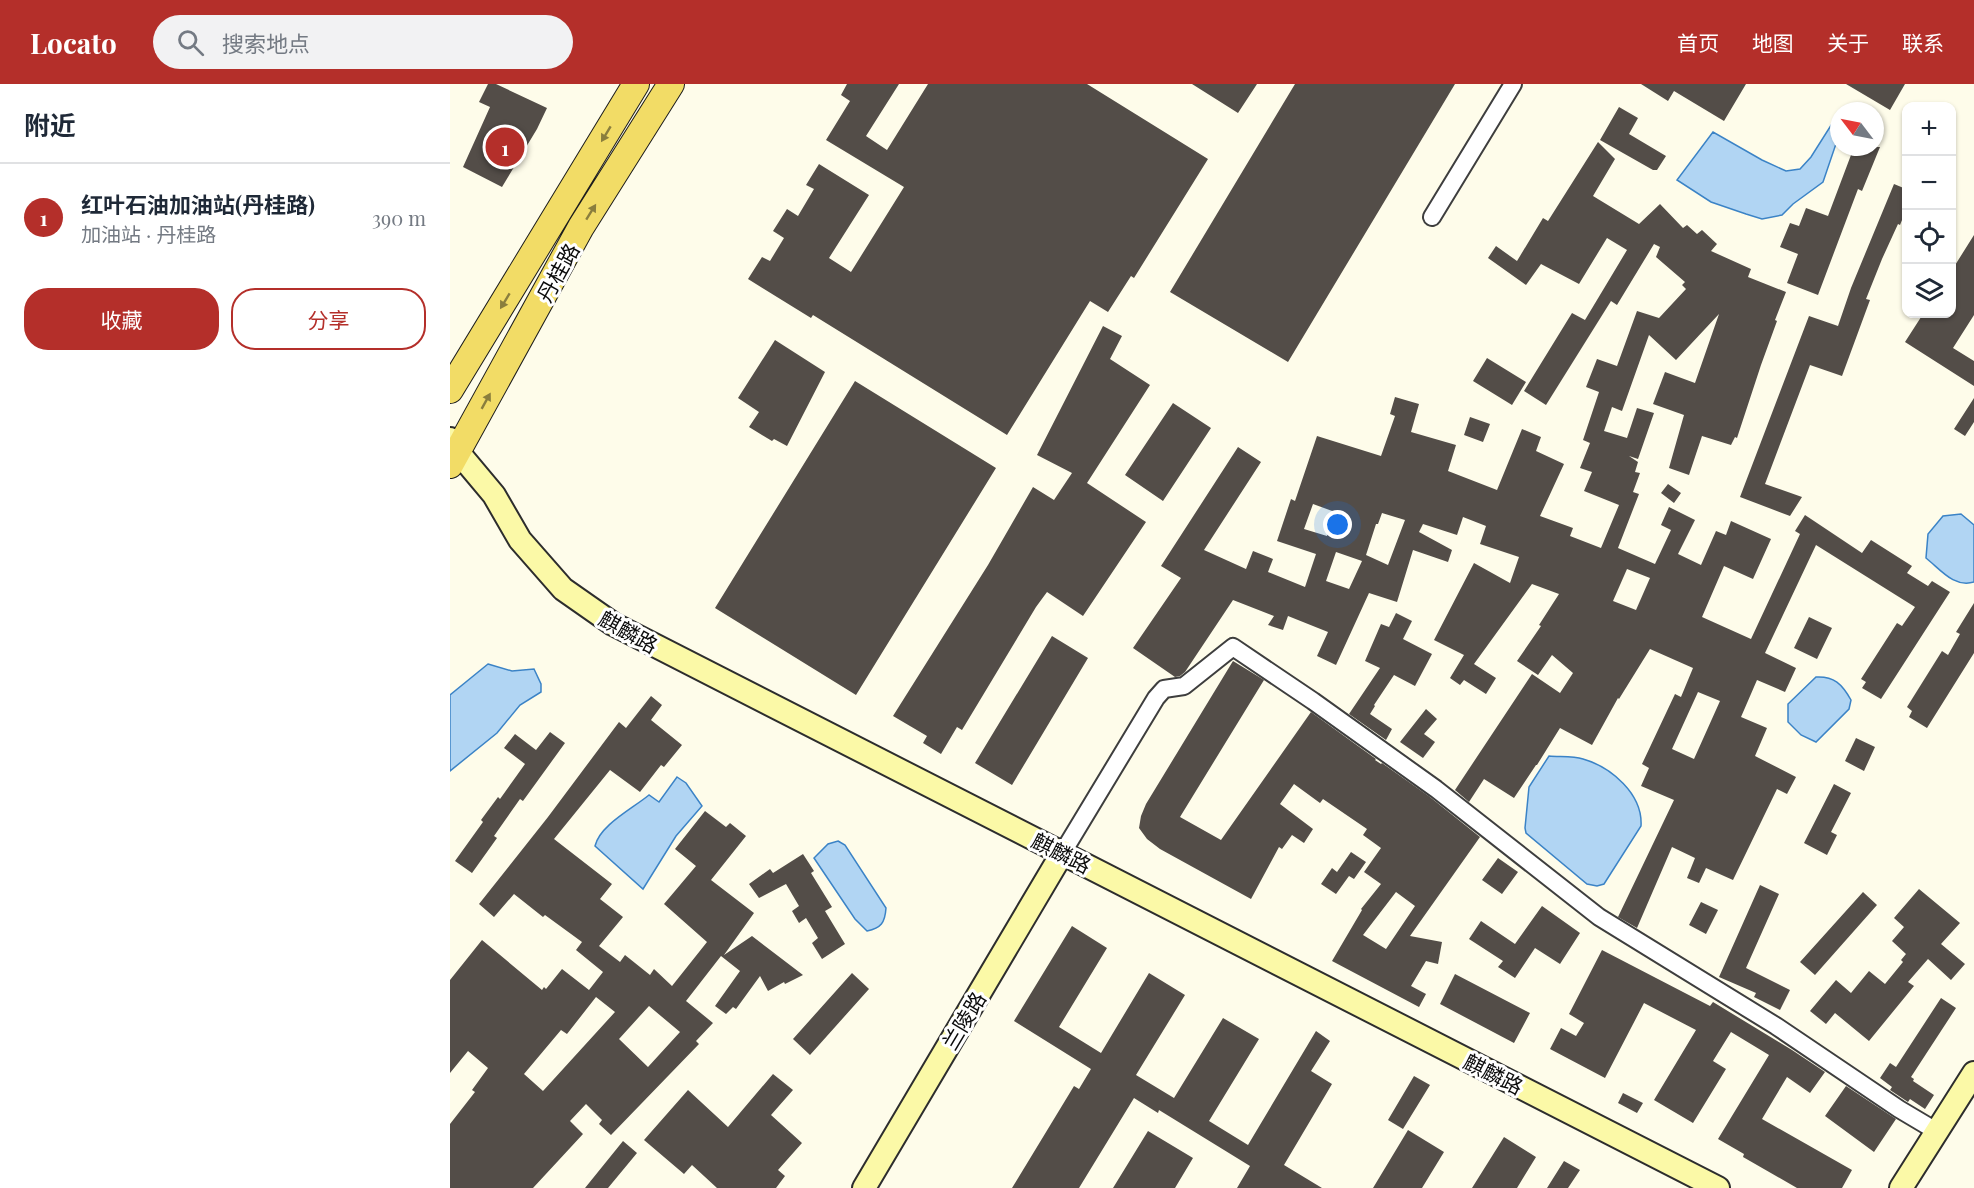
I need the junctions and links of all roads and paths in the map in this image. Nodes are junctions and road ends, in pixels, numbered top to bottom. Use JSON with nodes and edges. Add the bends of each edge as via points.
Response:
{"nodes":[{"id":1,"x":636,"y":84,"type":"edge"},
{"id":2,"x":670,"y":84,"type":"edge"},
{"id":3,"x":1513,"y":84,"type":"edge"},
{"id":4,"x":1432,"y":217,"type":"dead end"},
{"id":5,"x":450,"y":390,"type":"edge"},
{"id":6,"x":452,"y":452,"type":"edge"},
{"id":7,"x":1063,"y":852,"type":"junction"},
{"id":8,"x":1974,"y":1073,"type":"edge"},
{"id":9,"x":1930,"y":1128,"type":"dead end"},
{"id":10,"x":864,"y":1188,"type":"edge"},
{"id":11,"x":1719,"y":1188,"type":"edge"},
{"id":12,"x":1901,"y":1188,"type":"edge"}],
"edges":[{"from":1,"to":5,"type":"main road","name":"丹桂路","one_way":true},
{"from":6,"to":2,"type":"main road","name":"丹桂路","one_way":true,"via":[[581,227]]},
{"from":3,"to":4,"type":"street"},
{"from":6,"to":7,"type":"street","name":"麒麟路","via":[[495,495],[520,540],[563,589],[613,624]]},
{"from":7,"to":9,"type":"street","via":[[1156,698],[1164,689],[1184,686],[1233,647],[1436,789],[1599,917],[1776,1026]]},
{"from":7,"to":10,"type":"street","name":"兰陵路"},
{"from":7,"to":11,"type":"street","name":"麒麟路"},
{"from":8,"to":12,"type":"street"}]}
